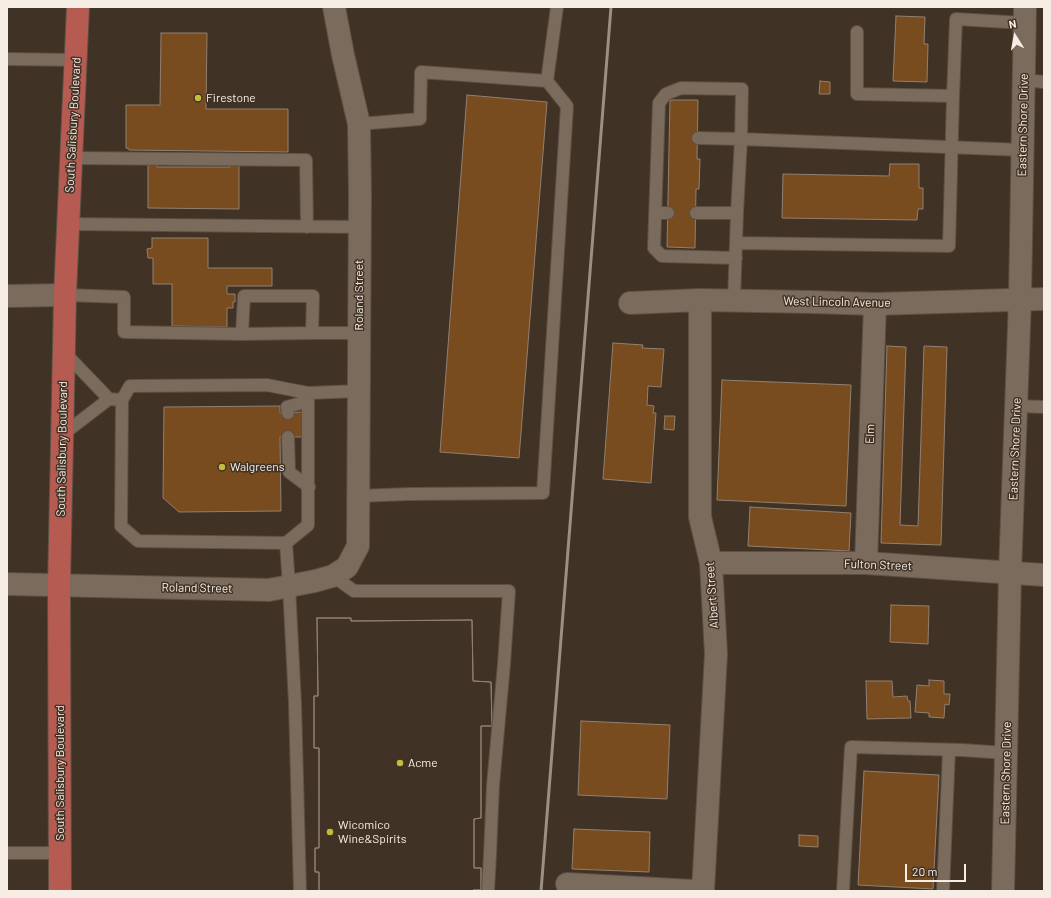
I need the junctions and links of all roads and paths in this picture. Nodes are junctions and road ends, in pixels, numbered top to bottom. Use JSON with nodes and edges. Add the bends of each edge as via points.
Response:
{"nodes":[{"id":1,"x":78,"y":7,"type":"edge"},
{"id":2,"x":334,"y":7,"type":"edge"},
{"id":3,"x":557,"y":7,"type":"edge"},
{"id":4,"x":1025,"y":15,"type":"edge"},
{"id":5,"x":858,"y":32,"type":"dead end"},
{"id":6,"x":7,"y":59,"type":"edge"},
{"id":7,"x":76,"y":60,"type":"junction"},
{"id":8,"x":547,"y":81,"type":"junction"},
{"id":9,"x":1034,"y":81,"type":"edge"},
{"id":10,"x":953,"y":96,"type":"junction"},
{"id":11,"x":359,"y":124,"type":"junction"},
{"id":12,"x":698,"y":138,"type":"dead end"},
{"id":13,"x":741,"y":139,"type":"junction"},
{"id":14,"x":952,"y":147,"type":"junction"},
{"id":15,"x":1023,"y":150,"type":"junction"},
{"id":16,"x":71,"y":158,"type":"junction"},
{"id":17,"x":655,"y":212,"type":"junction"},
{"id":18,"x":668,"y":213,"type":"dead end"},
{"id":19,"x":696,"y":213,"type":"dead end"},
{"id":20,"x":737,"y":214,"type":"junction"},
{"id":21,"x":68,"y":224,"type":"junction"},
{"id":22,"x":307,"y":227,"type":"junction"},
{"id":23,"x":359,"y":227,"type":"junction"},
{"id":24,"x":736,"y":243,"type":"junction"},
{"id":25,"x":736,"y":258,"type":"junction"},
{"id":26,"x":65,"y":295,"type":"junction"},
{"id":27,"x":7,"y":296,"type":"edge"},
{"id":28,"x":1020,"y":299,"type":"junction"},
{"id":29,"x":1044,"y":299,"type":"edge"},
{"id":30,"x":700,"y":300,"type":"junction"},
{"id":31,"x":734,"y":301,"type":"junction"},
{"id":32,"x":630,"y":303,"type":"dead end"},
{"id":33,"x":874,"y":304,"type":"junction"},
{"id":34,"x":312,"y":333,"type":"junction"},
{"id":35,"x":359,"y":333,"type":"junction"},
{"id":36,"x":242,"y":334,"type":"junction"},
{"id":37,"x":64,"y":352,"type":"junction"},
{"id":38,"x":359,"y":391,"type":"junction"},
{"id":39,"x":308,"y":397,"type":"junction"},
{"id":40,"x":116,"y":400,"type":"junction"},
{"id":41,"x":1016,"y":406,"type":"junction"},
{"id":42,"x":1044,"y":407,"type":"edge"},
{"id":43,"x":288,"y":413,"type":"dead end"},
{"id":44,"x":62,"y":435,"type":"junction"},
{"id":45,"x":288,"y":437,"type":"dead end"},
{"id":46,"x":309,"y":487,"type":"junction"},
{"id":47,"x":358,"y":496,"type":"junction"},
{"id":48,"x":286,"y":543,"type":"junction"},
{"id":49,"x":711,"y":563,"type":"junction"},
{"id":50,"x":866,"y":563,"type":"junction"},
{"id":51,"x":1010,"y":573,"type":"junction"},
{"id":52,"x":1044,"y":575,"type":"edge"},
{"id":53,"x":333,"y":576,"type":"junction"},
{"id":54,"x":7,"y":584,"type":"edge"},
{"id":55,"x":59,"y":585,"type":"junction"},
{"id":56,"x":289,"y":586,"type":"junction"},
{"id":57,"x":949,"y":750,"type":"junction"},
{"id":58,"x":1006,"y":753,"type":"junction"},
{"id":59,"x":7,"y":853,"type":"edge"},
{"id":60,"x":60,"y":853,"type":"junction"},
{"id":61,"x":567,"y":884,"type":"dead end"},
{"id":62,"x":60,"y":891,"type":"edge"},
{"id":63,"x":300,"y":891,"type":"edge"},
{"id":64,"x":488,"y":891,"type":"edge"},
{"id":65,"x":694,"y":891,"type":"edge"},
{"id":66,"x":703,"y":891,"type":"edge"},
{"id":67,"x":843,"y":891,"type":"edge"},
{"id":68,"x":943,"y":891,"type":"edge"},
{"id":69,"x":1003,"y":891,"type":"edge"}],
"edges":[{"from":1,"to":7,"type":"main road","name":"South Salisbury Boulevard"},
{"from":2,"to":11,"type":"street","name":"Roland Street"},
{"from":3,"to":8,"type":"lane"},
{"from":4,"to":9,"type":"street","name":"Eastern Shore Drive"},
{"from":4,"to":10,"type":"lane","via":[[956,19]]},
{"from":5,"to":10,"type":"lane","via":[[857,94]]},
{"from":6,"to":7,"type":"lane"},
{"from":7,"to":16,"type":"main road","name":"South Salisbury Boulevard"},
{"from":8,"to":11,"type":"lane","via":[[421,72],[420,119]]},
{"from":8,"to":47,"type":"lane","via":[[567,106],[543,493]]},
{"from":9,"to":15,"type":"street","name":"Eastern Shore Drive"},
{"from":10,"to":14,"type":"lane"},
{"from":11,"to":23,"type":"street","name":"Roland Street"},
{"from":12,"to":13,"type":"lane"},
{"from":13,"to":14,"type":"lane"},
{"from":13,"to":17,"type":"lane","via":[[742,89],[680,88],[666,94],[659,103],[664,136]]},
{"from":13,"to":20,"type":"lane"},
{"from":14,"to":15,"type":"lane"},
{"from":14,"to":24,"type":"lane","via":[[949,246]]},
{"from":15,"to":28,"type":"street","name":"Eastern Shore Drive"},
{"from":16,"to":21,"type":"main road","name":"South Salisbury Boulevard"},
{"from":16,"to":22,"type":"lane","via":[[306,160]]},
{"from":17,"to":18,"type":"lane"},
{"from":17,"to":25,"type":"lane","via":[[654,248],[662,256]]},
{"from":19,"to":20,"type":"lane"},
{"from":20,"to":24,"type":"lane"},
{"from":21,"to":22,"type":"lane"},
{"from":21,"to":26,"type":"main road","name":"South Salisbury Boulevard"},
{"from":22,"to":23,"type":"lane"},
{"from":23,"to":35,"type":"street","name":"Roland Street"},
{"from":24,"to":25,"type":"lane"},
{"from":25,"to":31,"type":"lane"},
{"from":26,"to":27,"type":"street"},
{"from":26,"to":36,"type":"lane","via":[[124,297],[124,332]]},
{"from":26,"to":37,"type":"main road","name":"South Salisbury Boulevard"},
{"from":28,"to":29,"type":"street","name":"West Lincoln Avenue"},
{"from":28,"to":33,"type":"street","name":"West Lincoln Avenue"},
{"from":28,"to":41,"type":"street","name":"Eastern Shore Drive"},
{"from":30,"to":31,"type":"street","name":"West Lincoln Avenue"},
{"from":30,"to":32,"type":"street","name":"West Lincoln Avenue"},
{"from":30,"to":49,"type":"street","name":"Albert Street","via":[[700,516]]},
{"from":31,"to":33,"type":"street","name":"West Lincoln Avenue"},
{"from":33,"to":50,"type":"street","name":"Elm"},
{"from":34,"to":35,"type":"lane"},
{"from":34,"to":36,"type":"lane"},
{"from":34,"to":36,"type":"lane","via":[[313,296],[244,296]]},
{"from":35,"to":38,"type":"street","name":"Roland Street"},
{"from":37,"to":40,"type":"lane"},
{"from":37,"to":44,"type":"main road","name":"South Salisbury Boulevard"},
{"from":38,"to":39,"type":"lane"},
{"from":38,"to":47,"type":"street","name":"Roland Street"},
{"from":39,"to":40,"type":"lane","via":[[267,385],[130,386]]},
{"from":39,"to":43,"type":"lane","via":[[287,407]]},
{"from":39,"to":46,"type":"lane"},
{"from":40,"to":44,"type":"lane"},
{"from":40,"to":48,"type":"lane","via":[[121,526],[138,541]]},
{"from":41,"to":42,"type":"lane"},
{"from":41,"to":51,"type":"street","name":"Eastern Shore Drive"},
{"from":44,"to":55,"type":"main road","name":"South Salisbury Boulevard"},
{"from":45,"to":46,"type":"lane","via":[[289,472]]},
{"from":46,"to":48,"type":"lane","via":[[308,525]]},
{"from":47,"to":53,"type":"street","name":"Roland Street","via":[[358,546],[347,567]]},
{"from":48,"to":56,"type":"lane"},
{"from":49,"to":50,"type":"street","name":"Fulton Street"},
{"from":49,"to":66,"type":"street","name":"Albert Street","via":[[716,654]]},
{"from":50,"to":51,"type":"street","name":"Fulton Street"},
{"from":51,"to":52,"type":"street","name":"Fulton Street"},
{"from":51,"to":58,"type":"street","name":"Eastern Shore Drive"},
{"from":53,"to":56,"type":"street","name":"Roland Street"},
{"from":53,"to":64,"type":"lane","via":[[354,591],[509,591],[493,785]]},
{"from":54,"to":55,"type":"street","name":"Roland Street"},
{"from":55,"to":56,"type":"street","name":"Roland Street","via":[[269,590]]},
{"from":55,"to":60,"type":"main road","name":"South Salisbury Boulevard"},
{"from":56,"to":63,"type":"lane"},
{"from":57,"to":58,"type":"lane"},
{"from":57,"to":67,"type":"lane","via":[[851,747]]},
{"from":57,"to":68,"type":"lane"},
{"from":58,"to":69,"type":"street","name":"Eastern Shore Drive"},
{"from":59,"to":60,"type":"lane"},
{"from":60,"to":62,"type":"main road","name":"South Salisbury Boulevard"},
{"from":61,"to":65,"type":"street"}]}
